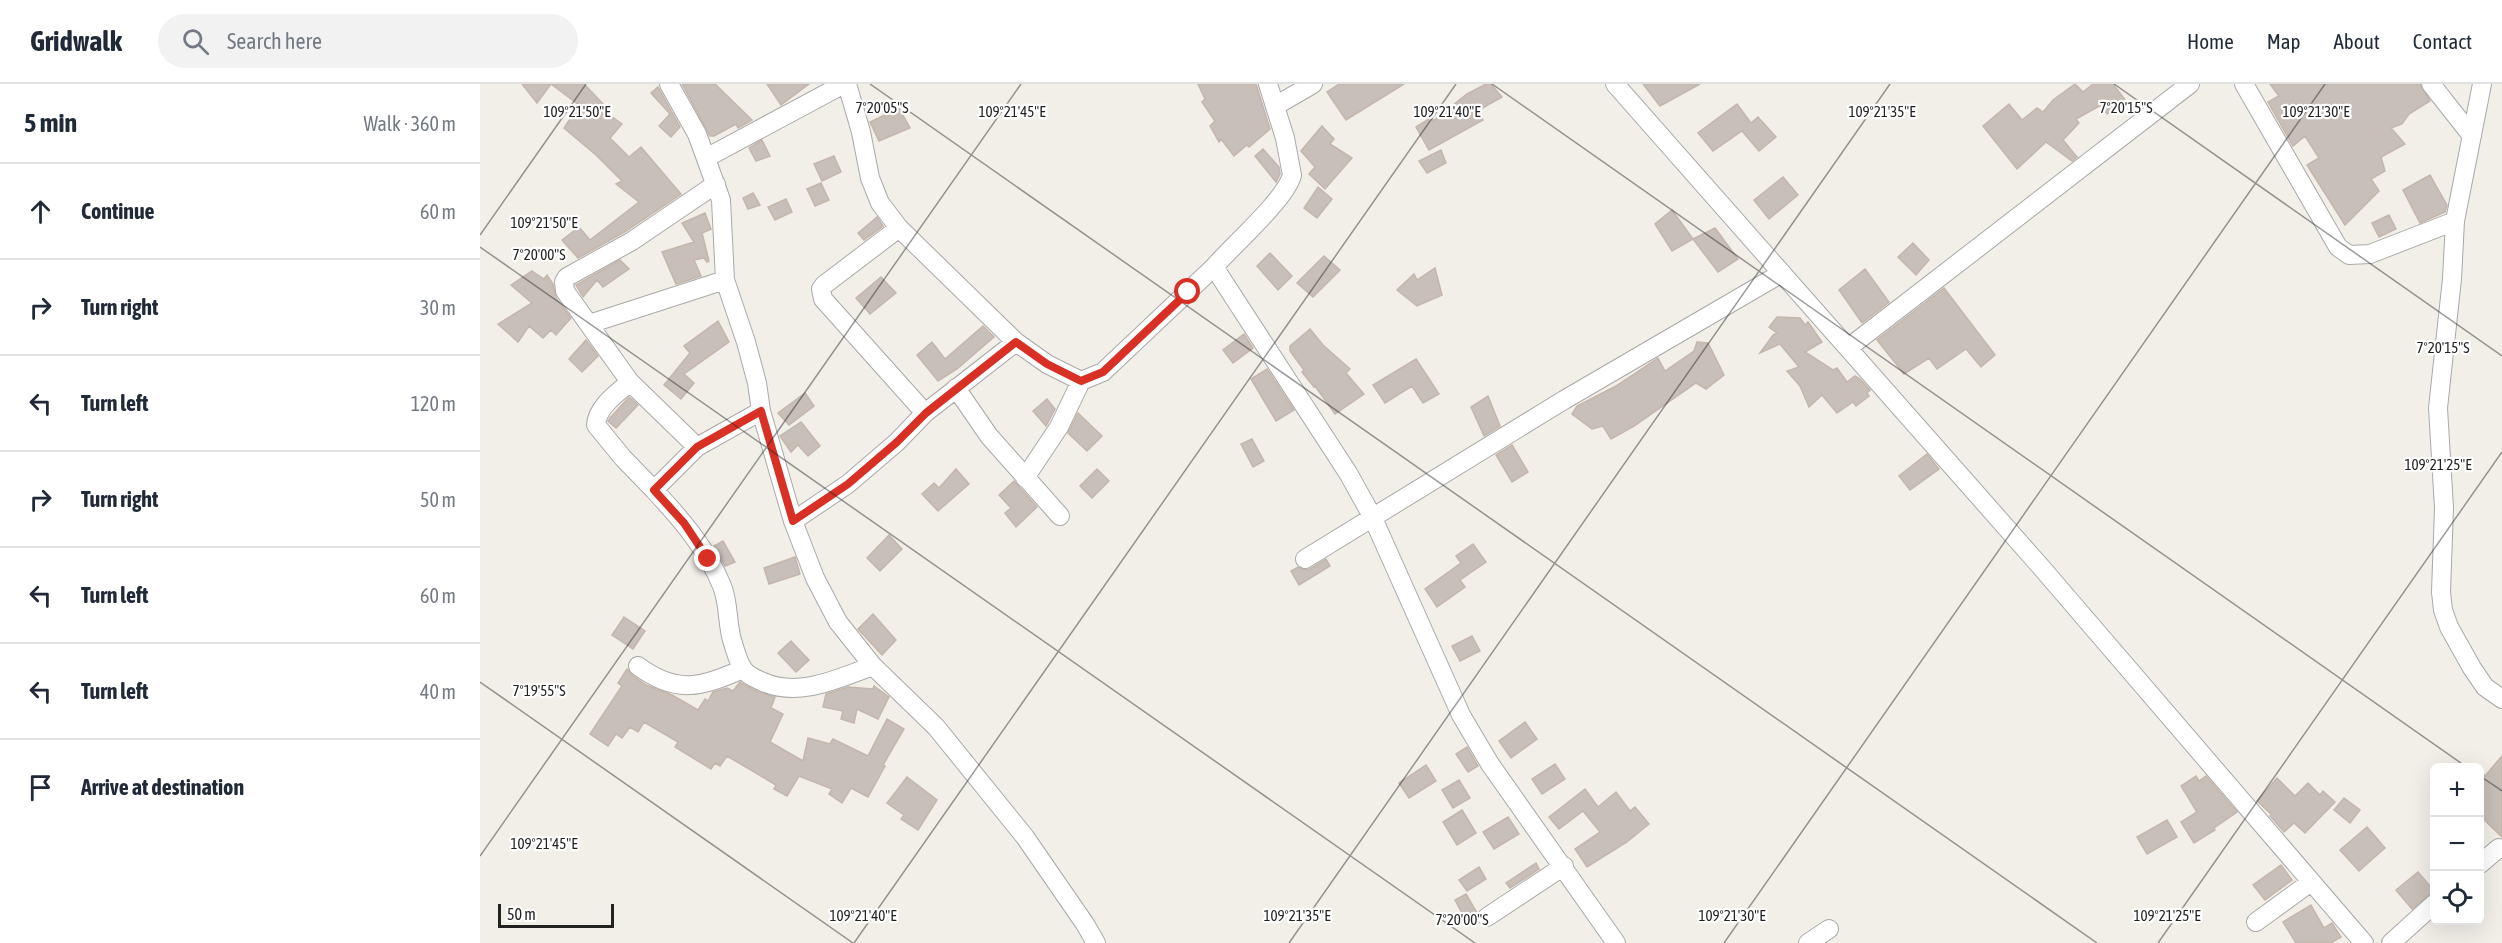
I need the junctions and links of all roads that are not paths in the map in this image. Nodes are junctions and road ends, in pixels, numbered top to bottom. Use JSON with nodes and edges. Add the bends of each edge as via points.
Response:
{"nodes":[{"id":1,"x":669,"y":84,"type":"edge"},
{"id":2,"x":845,"y":84,"type":"edge"},
{"id":3,"x":1268,"y":84,"type":"edge"},
{"id":4,"x":1313,"y":84,"type":"edge"},
{"id":5,"x":1615,"y":84,"type":"edge"},
{"id":6,"x":2190,"y":84,"type":"edge"},
{"id":7,"x":2244,"y":84,"type":"edge"},
{"id":8,"x":2431,"y":84,"type":"edge"},
{"id":9,"x":2482,"y":84,"type":"edge"},
{"id":10,"x":1275,"y":106,"type":"junction"},
{"id":11,"x":2472,"y":136,"type":"junction"},
{"id":12,"x":706,"y":158,"type":"junction"},
{"id":13,"x":716,"y":184,"type":"junction"},
{"id":14,"x":2456,"y":221,"type":"junction"},
{"id":15,"x":898,"y":228,"type":"junction"},
{"id":16,"x":1214,"y":267,"type":"junction"},
{"id":17,"x":1782,"y":273,"type":"junction"},
{"id":18,"x":724,"y":280,"type":"junction"},
{"id":19,"x":589,"y":324,"type":"junction"},
{"id":20,"x":1016,"y":342,"type":"junction"},
{"id":21,"x":1848,"y":348,"type":"junction"},
{"id":22,"x":1081,"y":381,"type":"junction"},
{"id":23,"x":630,"y":382,"type":"junction"},
{"id":24,"x":956,"y":388,"type":"junction"},
{"id":25,"x":761,"y":411,"type":"junction"},
{"id":26,"x":926,"y":413,"type":"junction"},
{"id":27,"x":697,"y":447,"type":"junction"},
{"id":28,"x":1025,"y":478,"type":"junction"},
{"id":29,"x":654,"y":490,"type":"junction"},
{"id":30,"x":1060,"y":516,"type":"dead end"},
{"id":31,"x":1372,"y":516,"type":"junction"},
{"id":32,"x":793,"y":521,"type":"junction"},
{"id":33,"x":1305,"y":559,"type":"dead end"},
{"id":34,"x":638,"y":666,"type":"dead end"},
{"id":35,"x":873,"y":666,"type":"junction"},
{"id":36,"x":743,"y":669,"type":"junction"},
{"id":37,"x":2502,"y":699,"type":"edge"},
{"id":38,"x":2501,"y":847,"type":"edge"},
{"id":39,"x":2484,"y":861,"type":"edge"},
{"id":40,"x":1564,"y":866,"type":"junction"},
{"id":41,"x":2311,"y":882,"type":"junction"},
{"id":42,"x":2430,"y":908,"type":"edge"},
{"id":43,"x":1487,"y":917,"type":"dead end"},
{"id":44,"x":2256,"y":922,"type":"dead end"},
{"id":45,"x":1829,"y":929,"type":"dead end"},
{"id":46,"x":2358,"y":941,"type":"edge"},
{"id":47,"x":1096,"y":943,"type":"edge"},
{"id":48,"x":1616,"y":943,"type":"edge"},
{"id":49,"x":1808,"y":943,"type":"edge"},
{"id":50,"x":2391,"y":943,"type":"edge"}],
"edges":[{"from":1,"to":12,"type":"street"},
{"from":2,"to":12,"type":"street"},
{"from":2,"to":15,"type":"street","via":[[861,132],[870,178],[880,203]]},
{"from":3,"to":10,"type":"street"},
{"from":4,"to":10,"type":"street"},
{"from":5,"to":17,"type":"street"},
{"from":6,"to":21,"type":"street"},
{"from":7,"to":14,"type":"street","via":[[2343,252],[2370,254]]},
{"from":8,"to":11,"type":"street"},
{"from":9,"to":11,"type":"street"},
{"from":10,"to":16,"type":"street","via":[[1285,138],[1291,182]]},
{"from":11,"to":14,"type":"street"},
{"from":12,"to":13,"type":"street"},
{"from":13,"to":18,"type":"street","via":[[723,216]]},
{"from":13,"to":19,"type":"street","via":[[632,242],[567,277],[565,291]]},
{"from":14,"to":37,"type":"street","via":[[2438,408],[2444,508],[2441,592],[2449,627],[2472,668],[2485,687]]},
{"from":15,"to":20,"type":"street"},
{"from":15,"to":26,"type":"street","via":[[824,285],[821,294]]},
{"from":16,"to":22,"type":"street","via":[[1103,372]]},
{"from":16,"to":31,"type":"street"},
{"from":17,"to":21,"type":"street"},
{"from":17,"to":31,"type":"street"},
{"from":18,"to":19,"type":"street"},
{"from":18,"to":25,"type":"street","via":[[746,342]]},
{"from":19,"to":23,"type":"street"},
{"from":20,"to":22,"type":"street"},
{"from":20,"to":24,"type":"street"},
{"from":21,"to":41,"type":"street","via":[[2042,567]]},
{"from":22,"to":28,"type":"street","via":[[1059,427]]},
{"from":23,"to":27,"type":"street"},
{"from":23,"to":29,"type":"street","via":[[607,403],[596,425]]},
{"from":24,"to":26,"type":"street"},
{"from":24,"to":28,"type":"street","via":[[989,436]]},
{"from":25,"to":27,"type":"street"},
{"from":25,"to":32,"type":"street"},
{"from":26,"to":32,"type":"street","via":[[848,484]]},
{"from":27,"to":29,"type":"street"},
{"from":28,"to":30,"type":"street"},
{"from":29,"to":36,"type":"street","via":[[684,523],[723,588],[732,639]]},
{"from":31,"to":33,"type":"street"},
{"from":31,"to":40,"type":"street","via":[[1461,715],[1490,764]]},
{"from":32,"to":35,"type":"street","via":[[815,578],[838,622]]},
{"from":34,"to":36,"type":"street","via":[[657,679],[681,686],[717,681]]},
{"from":35,"to":36,"type":"street","via":[[805,688],[789,689],[770,685]]},
{"from":35,"to":47,"type":"street","via":[[936,727],[1025,837]]},
{"from":38,"to":39,"type":"street"},
{"from":40,"to":43,"type":"street"},
{"from":40,"to":48,"type":"street"},
{"from":41,"to":44,"type":"street"},
{"from":41,"to":46,"type":"street"},
{"from":42,"to":50,"type":"street"},
{"from":45,"to":49,"type":"street"}]}
